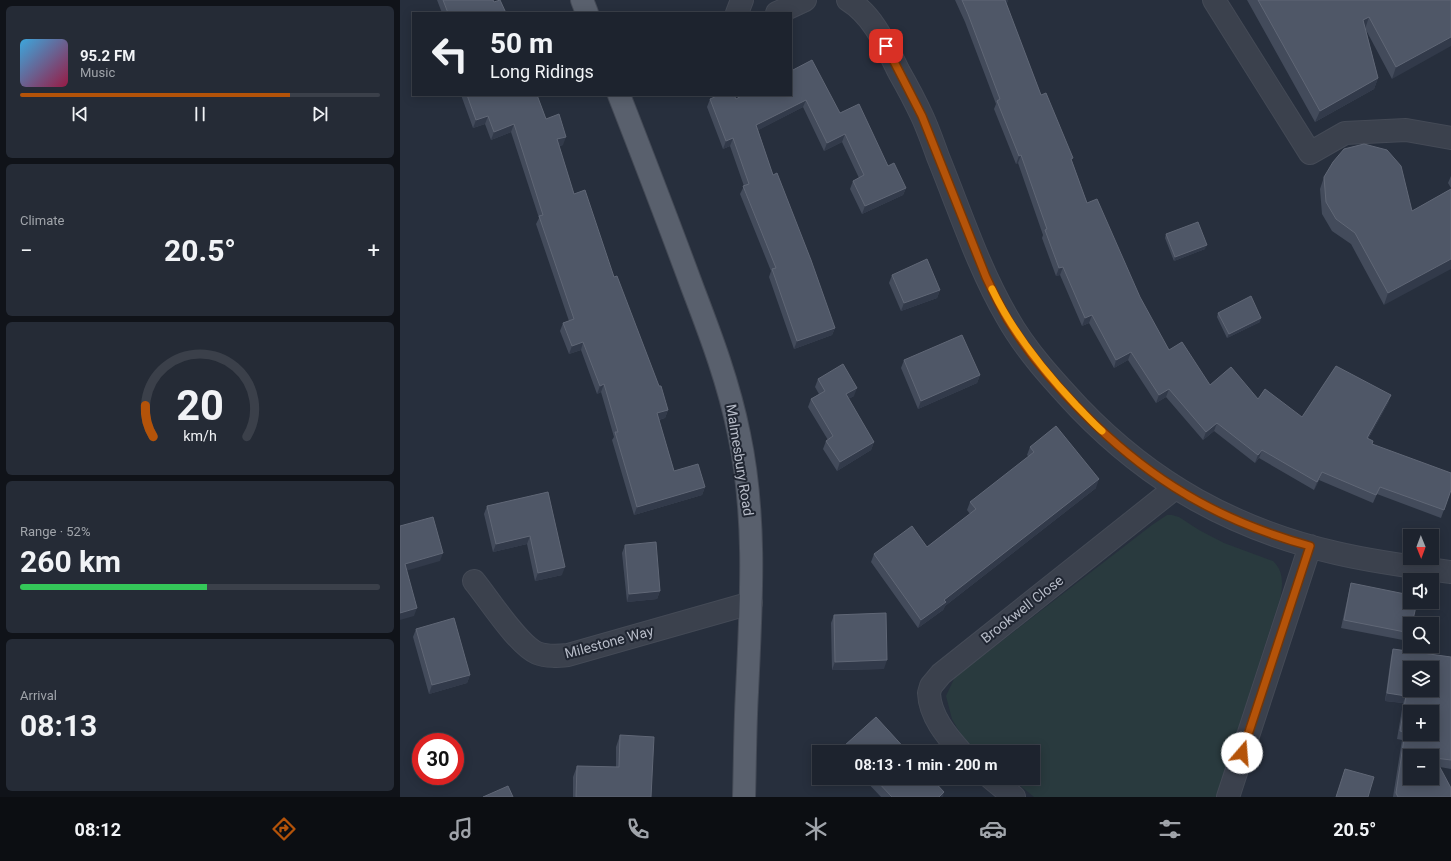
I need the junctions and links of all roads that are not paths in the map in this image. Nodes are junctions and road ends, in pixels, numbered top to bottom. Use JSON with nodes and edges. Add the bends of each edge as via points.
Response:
{"nodes":[{"id":1,"x":582,"y":0,"type":"edge"},
{"id":2,"x":742,"y":0,"type":"edge"},
{"id":3,"x":805,"y":0,"type":"edge"},
{"id":4,"x":848,"y":0,"type":"edge"},
{"id":5,"x":1214,"y":0,"type":"edge"},
{"id":6,"x":587,"y":12,"type":"edge"},
{"id":7,"x":737,"y":12,"type":"edge"},
{"id":8,"x":779,"y":12,"type":"edge"},
{"id":9,"x":619,"y":96,"type":"edge"},
{"id":10,"x":1451,"y":138,"type":"edge"},
{"id":11,"x":1175,"y":488,"type":"junction"},
{"id":12,"x":1310,"y":546,"type":"junction"},
{"id":13,"x":1451,"y":572,"type":"edge"},
{"id":14,"x":474,"y":580,"type":"dead end"},
{"id":15,"x":751,"y":603,"type":"junction"},
{"id":16,"x":955,"y":745,"type":"edge"},
{"id":17,"x":1000,"y":785,"type":"edge"},
{"id":18,"x":744,"y":797,"type":"edge"},
{"id":19,"x":1014,"y":797,"type":"edge"},
{"id":20,"x":1228,"y":797,"type":"edge"}],
"edges":[{"from":1,"to":6,"type":"main road"},
{"from":2,"to":7,"type":"street"},
{"from":3,"to":8,"type":"street"},
{"from":4,"to":11,"type":"street","via":[[863,12],[879,33],[922,116],[986,277],[1021,339],[1049,374],[1099,428],[1145,467]]},
{"from":5,"to":10,"type":"street","via":[[1310,153],[1345,133],[1406,130]]},
{"from":9,"to":15,"type":"main road","name":"Malmesbury Road","via":[[668,220],[732,404],[739,435],[751,524]]},
{"from":11,"to":12,"type":"street","via":[[1252,526]]},
{"from":11,"to":16,"type":"street","name":"Brookwell Close","via":[[935,681],[929,693],[934,715]]},
{"from":12,"to":13,"type":"street","via":[[1366,559]]},
{"from":12,"to":20,"type":"street"},
{"from":14,"to":15,"type":"street","name":"Milestone Way","via":[[522,642],[537,653],[545,655],[568,654]]},
{"from":15,"to":18,"type":"main road","name":"Malmesbury Road"},
{"from":17,"to":19,"type":"street"}]}
